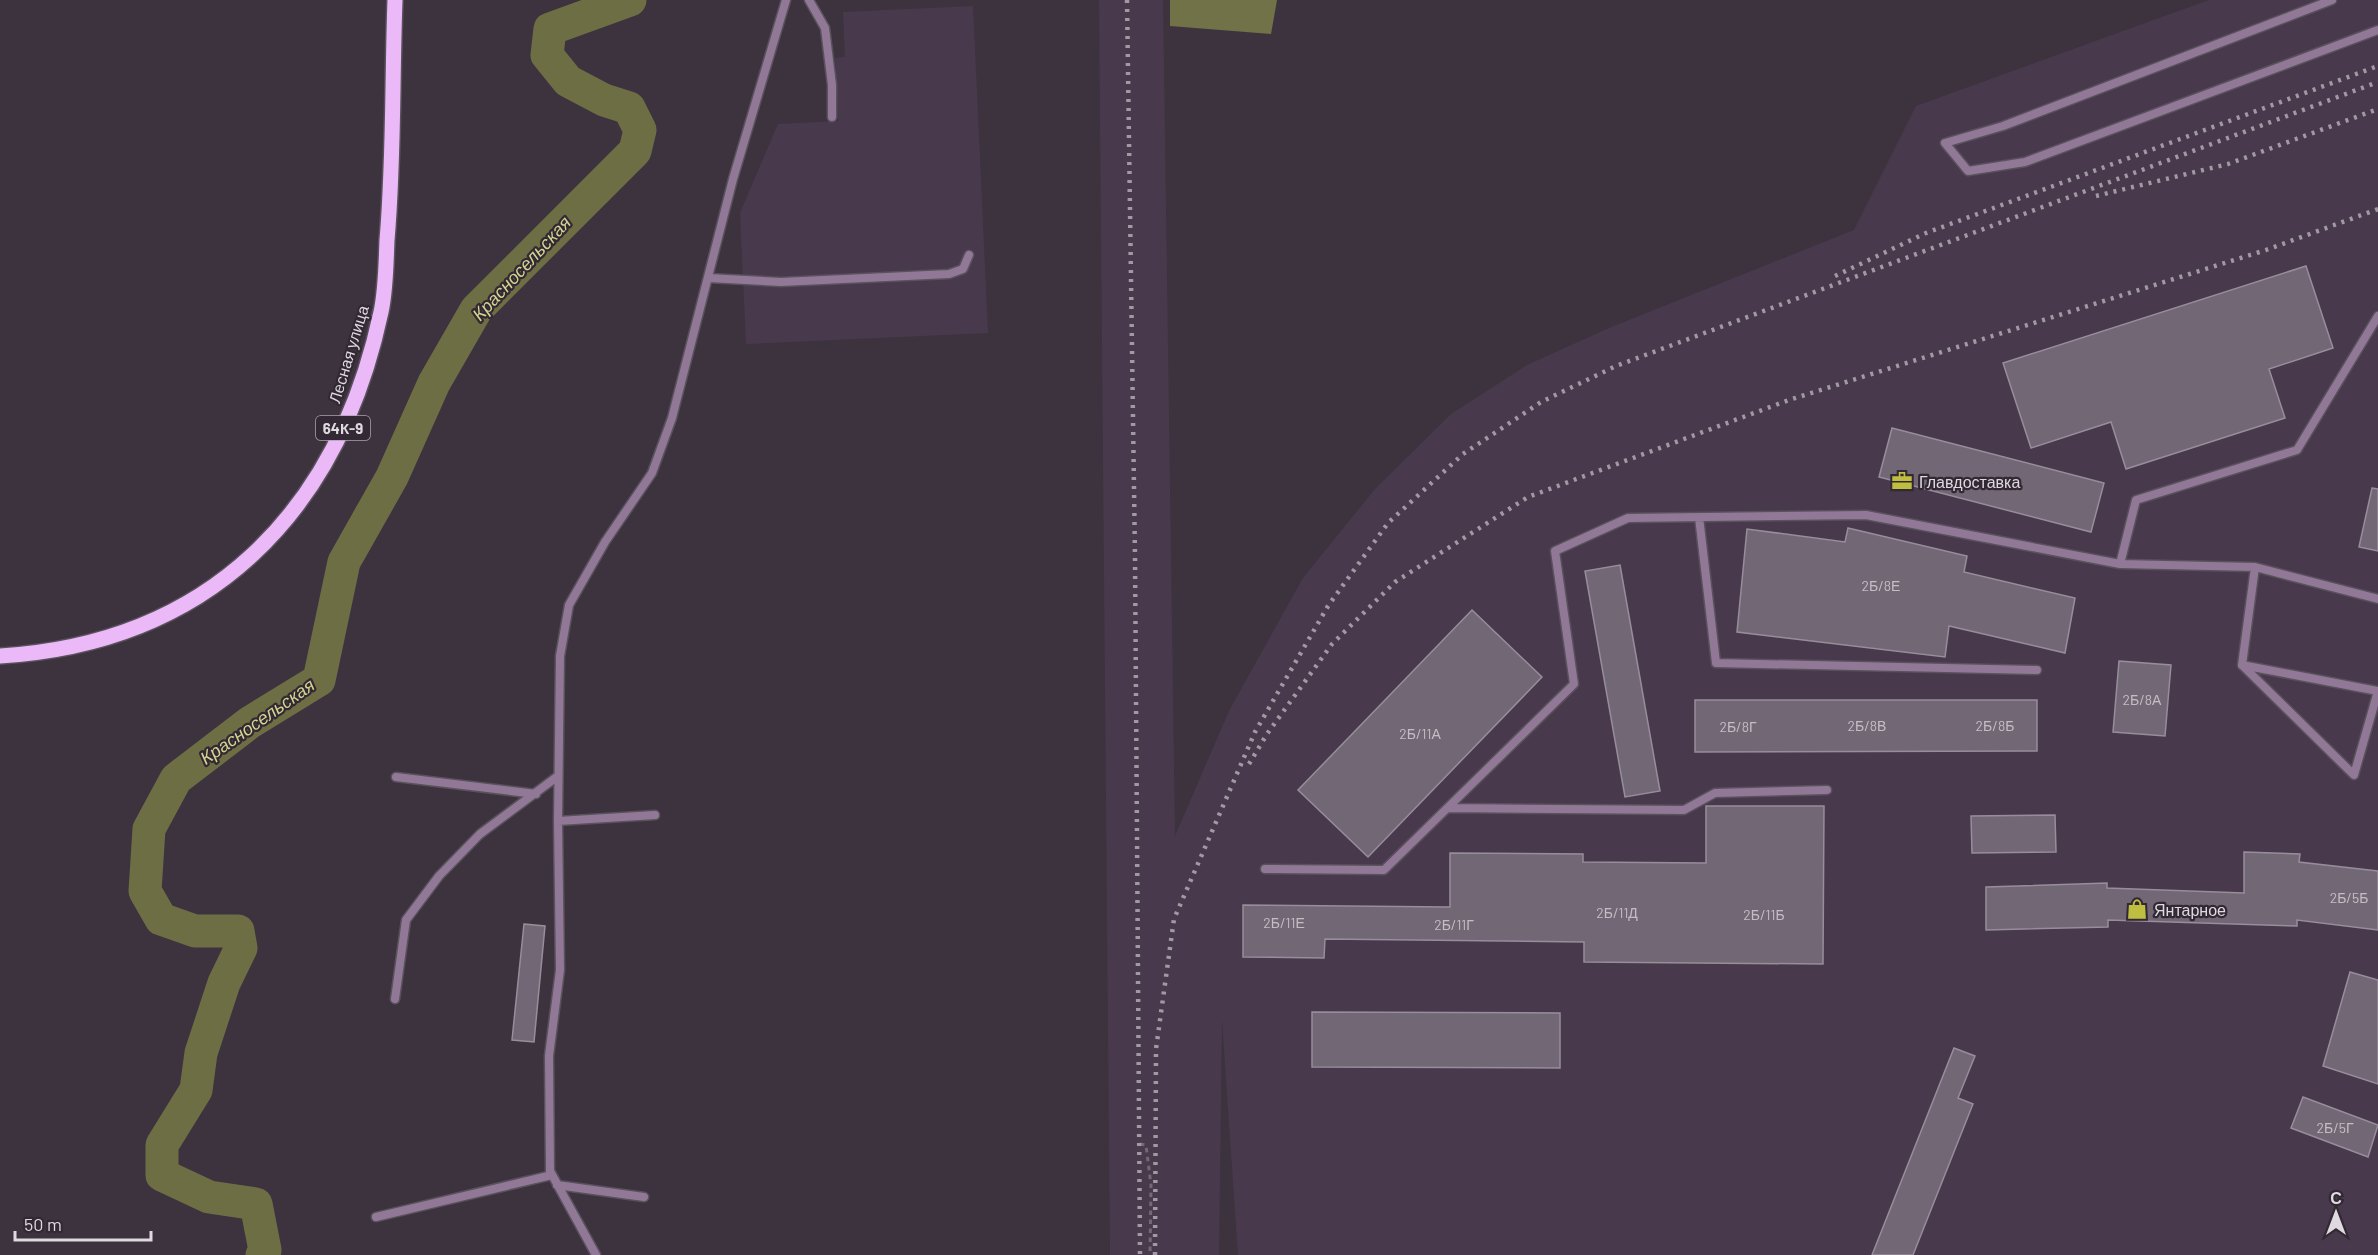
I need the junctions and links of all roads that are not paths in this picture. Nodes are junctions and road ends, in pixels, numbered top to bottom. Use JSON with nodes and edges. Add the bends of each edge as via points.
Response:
{"nodes":[{"id":1,"x":395,"y":0,"type":"edge"},
{"id":2,"x":786,"y":0,"type":"edge"},
{"id":3,"x":809,"y":0,"type":"edge"},
{"id":4,"x":2332,"y":0,"type":"edge"},
{"id":5,"x":2378,"y":30,"type":"edge"},
{"id":6,"x":832,"y":117,"type":"dead end"},
{"id":7,"x":969,"y":255,"type":"dead end"},
{"id":8,"x":709,"y":278,"type":"junction"},
{"id":9,"x":2378,"y":316,"type":"edge"},
{"id":10,"x":1699,"y":518,"type":"junction"},
{"id":11,"x":2120,"y":564,"type":"junction"},
{"id":12,"x":2254,"y":567,"type":"junction"},
{"id":13,"x":2378,"y":599,"type":"edge"},
{"id":14,"x":0,"y":656,"type":"edge"},
{"id":15,"x":2242,"y":665,"type":"junction"},
{"id":16,"x":2037,"y":670,"type":"dead end"},
{"id":17,"x":558,"y":776,"type":"junction"},
{"id":18,"x":396,"y":777,"type":"dead end"},
{"id":19,"x":1827,"y":790,"type":"dead end"},
{"id":20,"x":536,"y":794,"type":"junction"},
{"id":21,"x":1448,"y":808,"type":"junction"},
{"id":22,"x":655,"y":814,"type":"dead end"},
{"id":23,"x":558,"y":821,"type":"junction"},
{"id":24,"x":1266,"y":868,"type":"dead end"},
{"id":25,"x":395,"y":999,"type":"dead end"},
{"id":26,"x":552,"y":1175,"type":"junction"},
{"id":27,"x":558,"y":1185,"type":"junction"},
{"id":28,"x":644,"y":1197,"type":"dead end"},
{"id":29,"x":376,"y":1217,"type":"dead end"},
{"id":30,"x":596,"y":1255,"type":"edge"}],
"edges":[{"from":1,"to":14,"type":"main road","name":"Лесная улица","number":"64К-9","via":[[391,188],[382,311],[361,382],[336,444],[303,499],[263,546],[193,602],[89,642]]},
{"from":2,"to":8,"type":"lane","via":[[733,179]]},
{"from":3,"to":6,"type":"lane","via":[[825,28]]},
{"from":4,"to":5,"type":"lane","via":[[2003,126],[1945,143],[1968,171],[2025,162]]},
{"from":7,"to":8,"type":"lane","via":[[963,269],[949,274],[781,282]]},
{"from":8,"to":17,"type":"lane","via":[[672,418],[652,473],[605,542],[569,605],[560,656]]},
{"from":9,"to":11,"type":"lane","via":[[2297,450],[2136,500]]},
{"from":10,"to":11,"type":"lane","via":[[1866,515]]},
{"from":10,"to":16,"type":"lane","via":[[1716,663]]},
{"from":10,"to":21,"type":"lane","via":[[1628,518],[1555,551],[1574,684]]},
{"from":11,"to":12,"type":"lane"},
{"from":12,"to":13,"type":"lane"},
{"from":12,"to":15,"type":"lane"},
{"from":15,"to":15,"type":"lane","via":[[2250,673],[2355,775],[2378,691]]},
{"from":17,"to":20,"type":"lane"},
{"from":17,"to":23,"type":"lane"},
{"from":18,"to":20,"type":"lane"},
{"from":19,"to":21,"type":"lane","via":[[1715,793],[1684,810]]},
{"from":20,"to":25,"type":"lane","via":[[480,834],[439,876],[406,920]]},
{"from":21,"to":24,"type":"lane","via":[[1384,870]]},
{"from":22,"to":23,"type":"lane"},
{"from":23,"to":26,"type":"lane","via":[[560,970],[549,1056]]},
{"from":26,"to":27,"type":"lane"},
{"from":26,"to":29,"type":"lane"},
{"from":27,"to":28,"type":"lane"},
{"from":27,"to":30,"type":"lane"}]}
